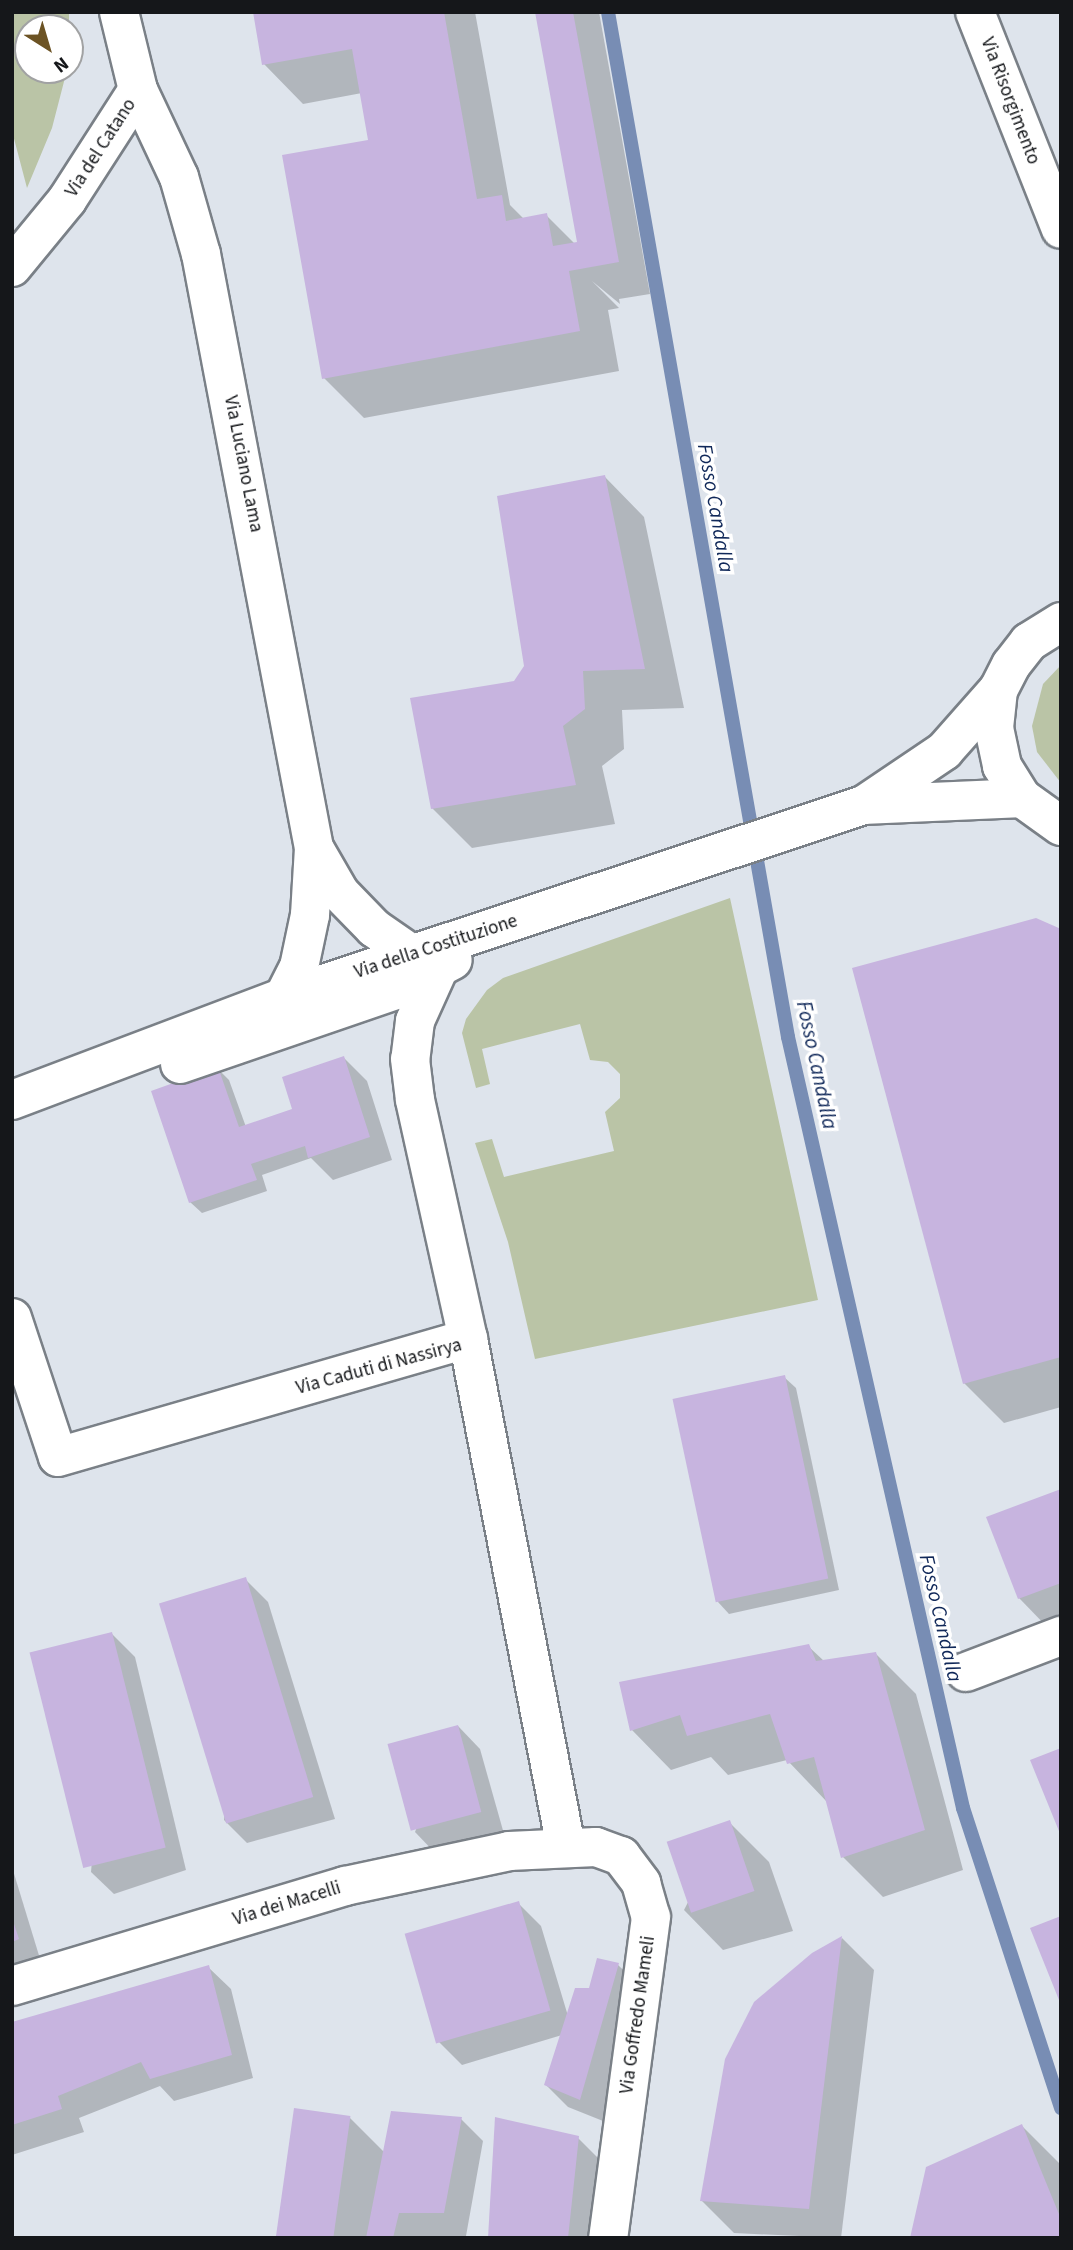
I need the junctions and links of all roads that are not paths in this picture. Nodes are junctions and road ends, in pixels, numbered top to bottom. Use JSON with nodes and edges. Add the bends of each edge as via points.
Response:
{"nodes":[{"id":1,"x":118,"y":12,"type":"edge"},
{"id":2,"x":975,"y":12,"type":"edge"},
{"id":3,"x":138,"y":90,"type":"junction"},
{"id":4,"x":1061,"y":229,"type":"edge"},
{"id":5,"x":12,"y":267,"type":"edge"},
{"id":6,"x":1058,"y":619,"type":"edge"},
{"id":7,"x":998,"y":690,"type":"junction"},
{"id":8,"x":1022,"y":798,"type":"junction"},
{"id":9,"x":864,"y":805,"type":"junction"},
{"id":10,"x":1061,"y":826,"type":"edge"},
{"id":11,"x":314,"y":848,"type":"junction"},
{"id":12,"x":425,"y":962,"type":"junction"},
{"id":13,"x":284,"y":997,"type":"junction"},
{"id":14,"x":100,"y":1068,"type":"junction"},
{"id":15,"x":12,"y":1100,"type":"edge"},
{"id":16,"x":12,"y":1318,"type":"edge"},
{"id":17,"x":468,"y":1339,"type":"junction"},
{"id":18,"x":1061,"y":1636,"type":"edge"},
{"id":19,"x":966,"y":1672,"type":"dead end"},
{"id":20,"x":566,"y":1847,"type":"junction"},
{"id":21,"x":12,"y":1986,"type":"edge"},
{"id":22,"x":608,"y":2238,"type":"edge"}],
"edges":[{"from":1,"to":3,"type":"street","name":"Via del Catano"},
{"from":2,"to":4,"type":"street","name":"Via Risorgimento"},
{"from":3,"to":5,"type":"street","name":"Via del Catano","via":[[67,200]]},
{"from":3,"to":11,"type":"street","name":"Via Luciano Lama","via":[[178,177],[201,254]]},
{"from":6,"to":7,"type":"street","via":[[1029,642]]},
{"from":7,"to":8,"type":"street","via":[[993,728],[1002,766]]},
{"from":7,"to":9,"type":"street","name":"Via della Costituzione","via":[[944,751]]},
{"from":8,"to":9,"type":"street","name":"Via della Costituzione"},
{"from":8,"to":10,"type":"street"},
{"from":9,"to":12,"type":"street","name":"Via della Costituzione","via":[[500,925]]},
{"from":11,"to":12,"type":"street","name":"Via Luciano Lama","via":[[340,893],[374,928]]},
{"from":11,"to":13,"type":"street","name":"Via Luciano Lama","via":[[310,915],[299,967]]},
{"from":12,"to":13,"type":"street","name":"Via della Costituzione"},
{"from":12,"to":14,"type":"street","via":[[396,990],[160,1070],[120,1073]]},
{"from":12,"to":17,"type":"street","via":[[410,1059]]},
{"from":13,"to":14,"type":"street","name":"Via della Costituzione"},
{"from":14,"to":15,"type":"street","name":"Via della Costituzione"},
{"from":16,"to":17,"type":"street","name":"Via Caduti di Nassirya","via":[[58,1457]]},
{"from":17,"to":20,"type":"street","name":"Via Caduti di Nassirya"},
{"from":18,"to":19,"type":"street"},
{"from":20,"to":21,"type":"street","name":"Via dei Macelli","via":[[509,1851],[345,1886]]},
{"from":20,"to":22,"type":"street","name":"Via Goffredo Mameli","via":[[596,1847],[621,1856],[641,1883],[651,1917]]}]}
